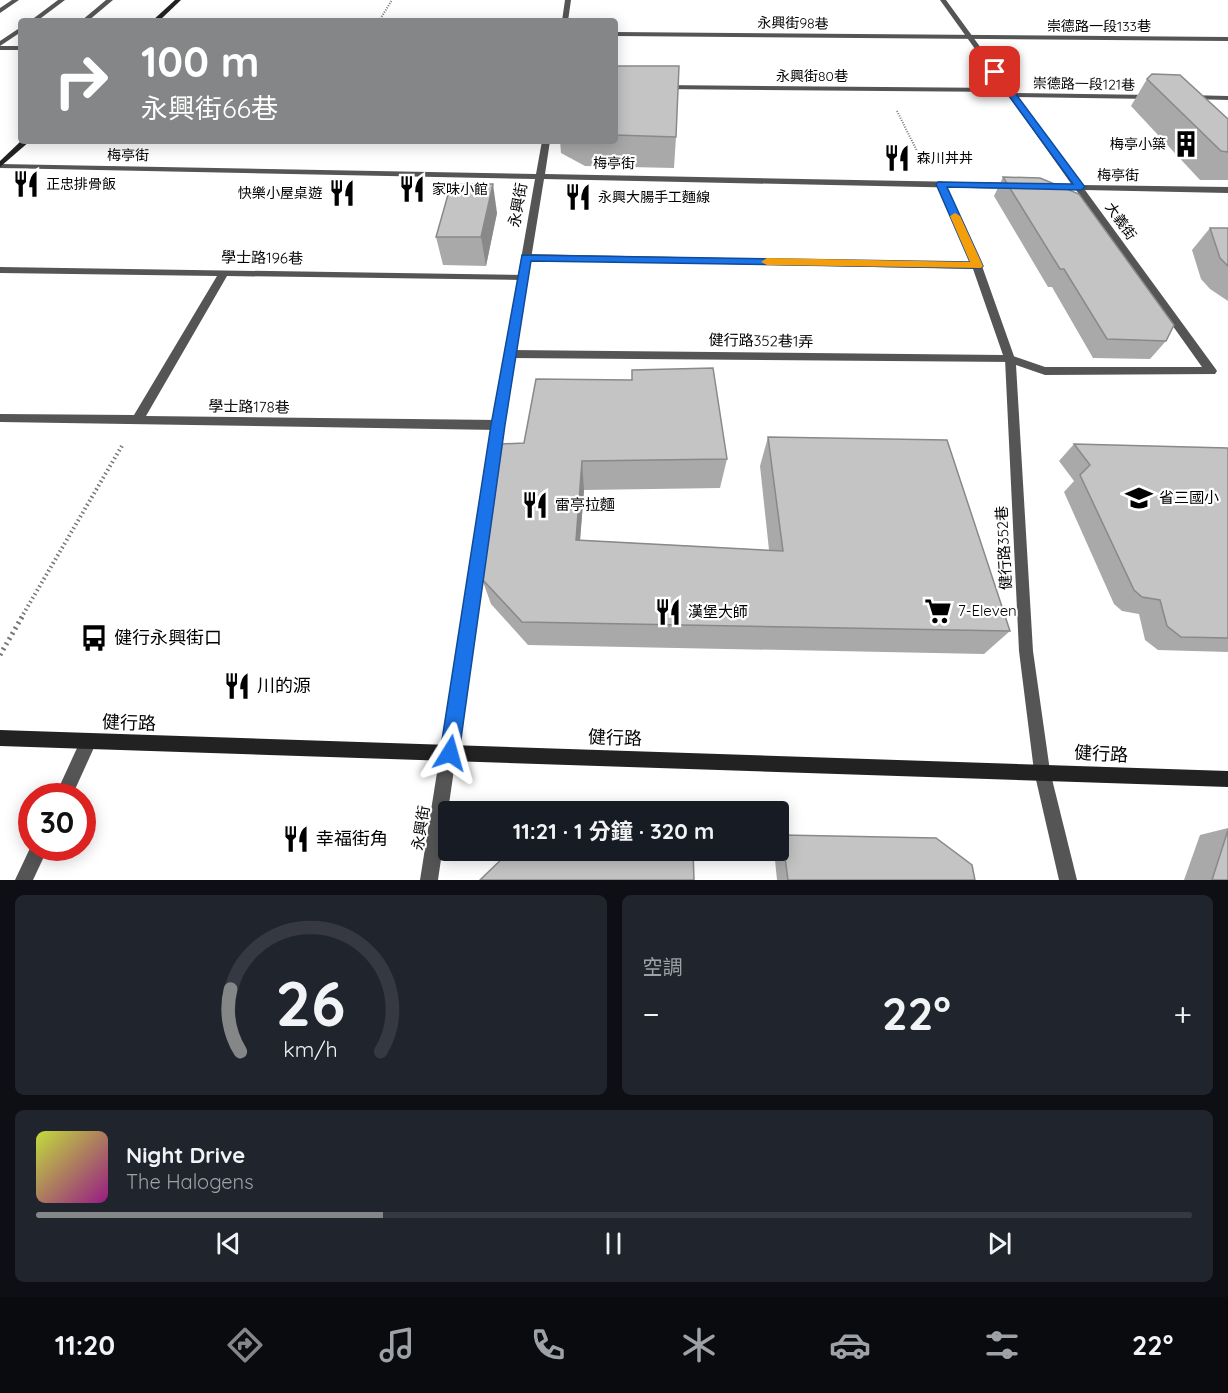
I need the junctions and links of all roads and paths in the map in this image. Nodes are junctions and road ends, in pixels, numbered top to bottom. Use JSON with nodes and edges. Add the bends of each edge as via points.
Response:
{"nodes":[{"id":1,"x":16,"y":0,"type":"edge"},
{"id":2,"x":62,"y":0,"type":"edge"},
{"id":3,"x":110,"y":0,"type":"edge"},
{"id":4,"x":178,"y":0,"type":"edge"},
{"id":5,"x":392,"y":0,"type":"edge"},
{"id":6,"x":568,"y":0,"type":"edge"},
{"id":7,"x":943,"y":0,"type":"edge"},
{"id":8,"x":0,"y":11,"type":"edge"},
{"id":9,"x":37,"y":18,"type":"edge"},
{"id":10,"x":88,"y":18,"type":"edge"},
{"id":11,"x":158,"y":18,"type":"edge"},
{"id":12,"x":382,"y":18,"type":"edge"},
{"id":13,"x":565,"y":18,"type":"edge"},
{"id":14,"x":18,"y":31,"type":"edge"},
{"id":15,"x":618,"y":34,"type":"edge"},
{"id":16,"x":970,"y":37,"type":"junction"},
{"id":17,"x":1228,"y":39,"type":"edge"},
{"id":18,"x":0,"y":46,"type":"edge"},
{"id":19,"x":18,"y":48,"type":"edge"},
{"id":20,"x":650,"y":87,"type":"edge"},
{"id":21,"x":885,"y":89,"type":"junction"},
{"id":22,"x":1010,"y":92,"type":"junction"},
{"id":23,"x":1160,"y":97,"type":"edge"},
{"id":24,"x":1182,"y":97,"type":"edge"},
{"id":25,"x":1228,"y":98,"type":"edge"},
{"id":26,"x":23,"y":144,"type":"edge"},
{"id":27,"x":545,"y":144,"type":"edge"},
{"id":28,"x":0,"y":166,"type":"edge"},
{"id":29,"x":540,"y":175,"type":"junction"},
{"id":30,"x":941,"y":184,"type":"junction"},
{"id":31,"x":1022,"y":186,"type":"edge"},
{"id":32,"x":1034,"y":186,"type":"edge"},
{"id":33,"x":1081,"y":187,"type":"junction"},
{"id":34,"x":1228,"y":190,"type":"edge"},
{"id":35,"x":526,"y":257,"type":"junction"},
{"id":36,"x":977,"y":266,"type":"junction"},
{"id":37,"x":0,"y":270,"type":"edge"},
{"id":38,"x":224,"y":273,"type":"junction"},
{"id":39,"x":523,"y":278,"type":"junction"},
{"id":40,"x":511,"y":354,"type":"junction"},
{"id":41,"x":1010,"y":359,"type":"junction"},
{"id":42,"x":1212,"y":371,"type":"joint"},
{"id":43,"x":0,"y":418,"type":"edge"},
{"id":44,"x":137,"y":420,"type":"junction"},
{"id":45,"x":498,"y":425,"type":"junction"},
{"id":46,"x":0,"y":655,"type":"edge"},
{"id":47,"x":0,"y":738,"type":"edge"},
{"id":48,"x":89,"y":741,"type":"junction"},
{"id":49,"x":450,"y":753,"type":"junction"},
{"id":50,"x":1042,"y":771,"type":"junction"},
{"id":51,"x":1228,"y":779,"type":"edge"},
{"id":52,"x":69,"y":783,"type":"edge"},
{"id":53,"x":33,"y":861,"type":"edge"},
{"id":54,"x":24,"y":880,"type":"edge"},
{"id":55,"x":429,"y":880,"type":"edge"},
{"id":56,"x":1068,"y":880,"type":"edge"}],
"edges":[{"from":1,"to":8,"type":"street"},
{"from":2,"to":9,"type":"street"},
{"from":3,"to":10,"type":"street"},
{"from":4,"to":11,"type":"street"},
{"from":5,"to":12,"type":"path"},
{"from":6,"to":13,"type":"street"},
{"from":7,"to":16,"type":"street","name":"大義街"},
{"from":14,"to":18,"type":"street"},
{"from":15,"to":16,"type":"street","name":"永興街98巷"},
{"from":16,"to":17,"type":"street","name":"崇德路一段133巷"},
{"from":16,"to":22,"type":"street","name":"大義街"},
{"from":18,"to":19,"type":"street"},
{"from":20,"to":21,"type":"street","name":"永興街80巷"},
{"from":21,"to":22,"type":"street","name":"永興街80巷"},
{"from":21,"to":30,"type":"path","via":[[930,176]]},
{"from":22,"to":23,"type":"street","name":"崇德路一段121巷"},
{"from":22,"to":33,"type":"street","name":"大義街"},
{"from":24,"to":25,"type":"street"},
{"from":26,"to":28,"type":"street"},
{"from":27,"to":29,"type":"street","name":"永興街"},
{"from":28,"to":29,"type":"street","name":"梅亭街"},
{"from":29,"to":30,"type":"street","name":"梅亭街"},
{"from":29,"to":35,"type":"street","name":"永興街"},
{"from":30,"to":31,"type":"street","name":"梅亭街"},
{"from":30,"to":36,"type":"street","name":"健行路352巷"},
{"from":32,"to":33,"type":"street","name":"梅亭街"},
{"from":33,"to":34,"type":"street","name":"梅亭街"},
{"from":33,"to":42,"type":"street","name":"大義街"},
{"from":35,"to":36,"type":"street"},
{"from":35,"to":39,"type":"street","name":"永興街"},
{"from":36,"to":41,"type":"street","name":"健行路352巷"},
{"from":37,"to":38,"type":"street","name":"學士路196巷"},
{"from":38,"to":39,"type":"street","name":"學士路196巷"},
{"from":38,"to":44,"type":"street"},
{"from":39,"to":40,"type":"street","name":"永興街"},
{"from":40,"to":41,"type":"street","name":"健行路352巷1弄"},
{"from":40,"to":45,"type":"street","name":"永興街"},
{"from":41,"to":42,"type":"street","name":"健行路352巷1弄","via":[[1045,371]]},
{"from":41,"to":50,"type":"street","name":"健行路352巷","via":[[1026,651]]},
{"from":43,"to":44,"type":"street","name":"學士路178巷"},
{"from":44,"to":45,"type":"street","name":"學士路178巷"},
{"from":44,"to":46,"type":"path"},
{"from":45,"to":49,"type":"street","name":"永興街"},
{"from":47,"to":48,"type":"street","name":"健行路"},
{"from":48,"to":49,"type":"street","name":"健行路"},
{"from":48,"to":52,"type":"street"},
{"from":49,"to":50,"type":"street","name":"健行路"},
{"from":49,"to":55,"type":"street","name":"永興街"},
{"from":50,"to":51,"type":"street","name":"健行路"},
{"from":50,"to":56,"type":"street","name":"健行路352巷"},
{"from":53,"to":54,"type":"street"}]}
